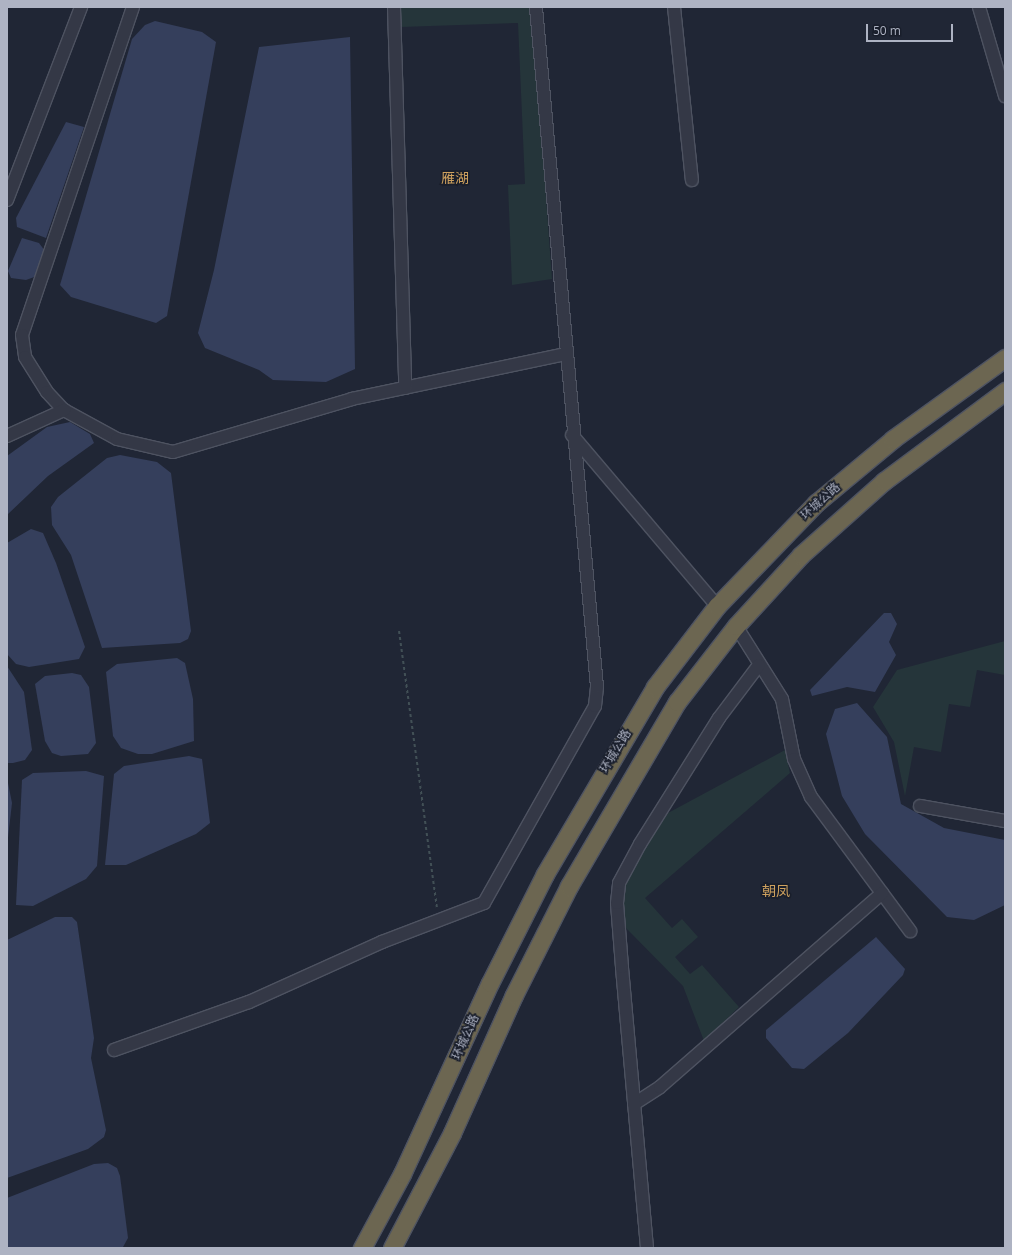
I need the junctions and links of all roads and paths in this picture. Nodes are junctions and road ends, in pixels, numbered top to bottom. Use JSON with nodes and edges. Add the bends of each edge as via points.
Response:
{"nodes":[{"id":1,"x":81,"y":7,"type":"edge"},
{"id":2,"x":133,"y":7,"type":"edge"},
{"id":3,"x":394,"y":7,"type":"edge"},
{"id":4,"x":536,"y":7,"type":"edge"},
{"id":5,"x":674,"y":7,"type":"edge"},
{"id":6,"x":979,"y":7,"type":"edge"},
{"id":7,"x":1005,"y":96,"type":"edge"},
{"id":8,"x":692,"y":180,"type":"dead end"},
{"id":9,"x":7,"y":200,"type":"edge"},
{"id":10,"x":566,"y":354,"type":"junction"},
{"id":11,"x":1005,"y":358,"type":"edge"},
{"id":12,"x":405,"y":388,"type":"junction"},
{"id":13,"x":1005,"y":390,"type":"edge"},
{"id":14,"x":64,"y":410,"type":"junction"},
{"id":15,"x":572,"y":435,"type":"junction"},
{"id":16,"x":7,"y":436,"type":"edge"},
{"id":17,"x":717,"y":606,"type":"junction"},
{"id":18,"x":736,"y":626,"type":"junction"},
{"id":19,"x":398,"y":630,"type":"dead end"},
{"id":20,"x":759,"y":665,"type":"junction"},
{"id":21,"x":920,"y":806,"type":"dead end"},
{"id":22,"x":1005,"y":821,"type":"edge"},
{"id":23,"x":882,"y":893,"type":"junction"},
{"id":24,"x":439,"y":920,"type":"junction"},
{"id":25,"x":910,"y":931,"type":"dead end"},
{"id":26,"x":114,"y":1050,"type":"dead end"},
{"id":27,"x":634,"y":1104,"type":"junction"},
{"id":28,"x":362,"y":1248,"type":"edge"},
{"id":29,"x":392,"y":1248,"type":"edge"},
{"id":30,"x":647,"y":1248,"type":"edge"}],
"edges":[{"from":1,"to":9,"type":"street"},
{"from":2,"to":14,"type":"street","via":[[22,334],[25,357],[47,392]]},
{"from":3,"to":12,"type":"street"},
{"from":4,"to":10,"type":"street"},
{"from":5,"to":8,"type":"street"},
{"from":6,"to":7,"type":"street"},
{"from":10,"to":12,"type":"street"},
{"from":10,"to":15,"type":"street"},
{"from":11,"to":17,"type":"highway","name":"环城公路","via":[[893,439],[827,494],[782,536]]},
{"from":12,"to":14,"type":"street","via":[[352,399],[173,452],[117,439]]},
{"from":13,"to":18,"type":"highway","via":[[909,460],[834,523]]},
{"from":14,"to":16,"type":"street"},
{"from":15,"to":17,"type":"street"},
{"from":15,"to":24,"type":"street","via":[[596,702],[484,902]]},
{"from":17,"to":28,"type":"highway","name":"环城公路","via":[[656,687],[576,817],[490,983],[402,1174]]},
{"from":18,"to":20,"type":"street"},
{"from":18,"to":29,"type":"highway","via":[[677,702],[599,830],[514,995],[452,1133]]},
{"from":19,"to":24,"type":"path"},
{"from":20,"to":23,"type":"street","via":[[782,699],[794,759],[808,792]]},
{"from":20,"to":27,"type":"street","via":[[719,718],[640,844],[619,883],[617,903]]},
{"from":21,"to":22,"type":"street"},
{"from":23,"to":25,"type":"street"},
{"from":23,"to":27,"type":"street","via":[[660,1087]]},
{"from":24,"to":26,"type":"street","via":[[249,1002]]},
{"from":27,"to":30,"type":"street"}]}
